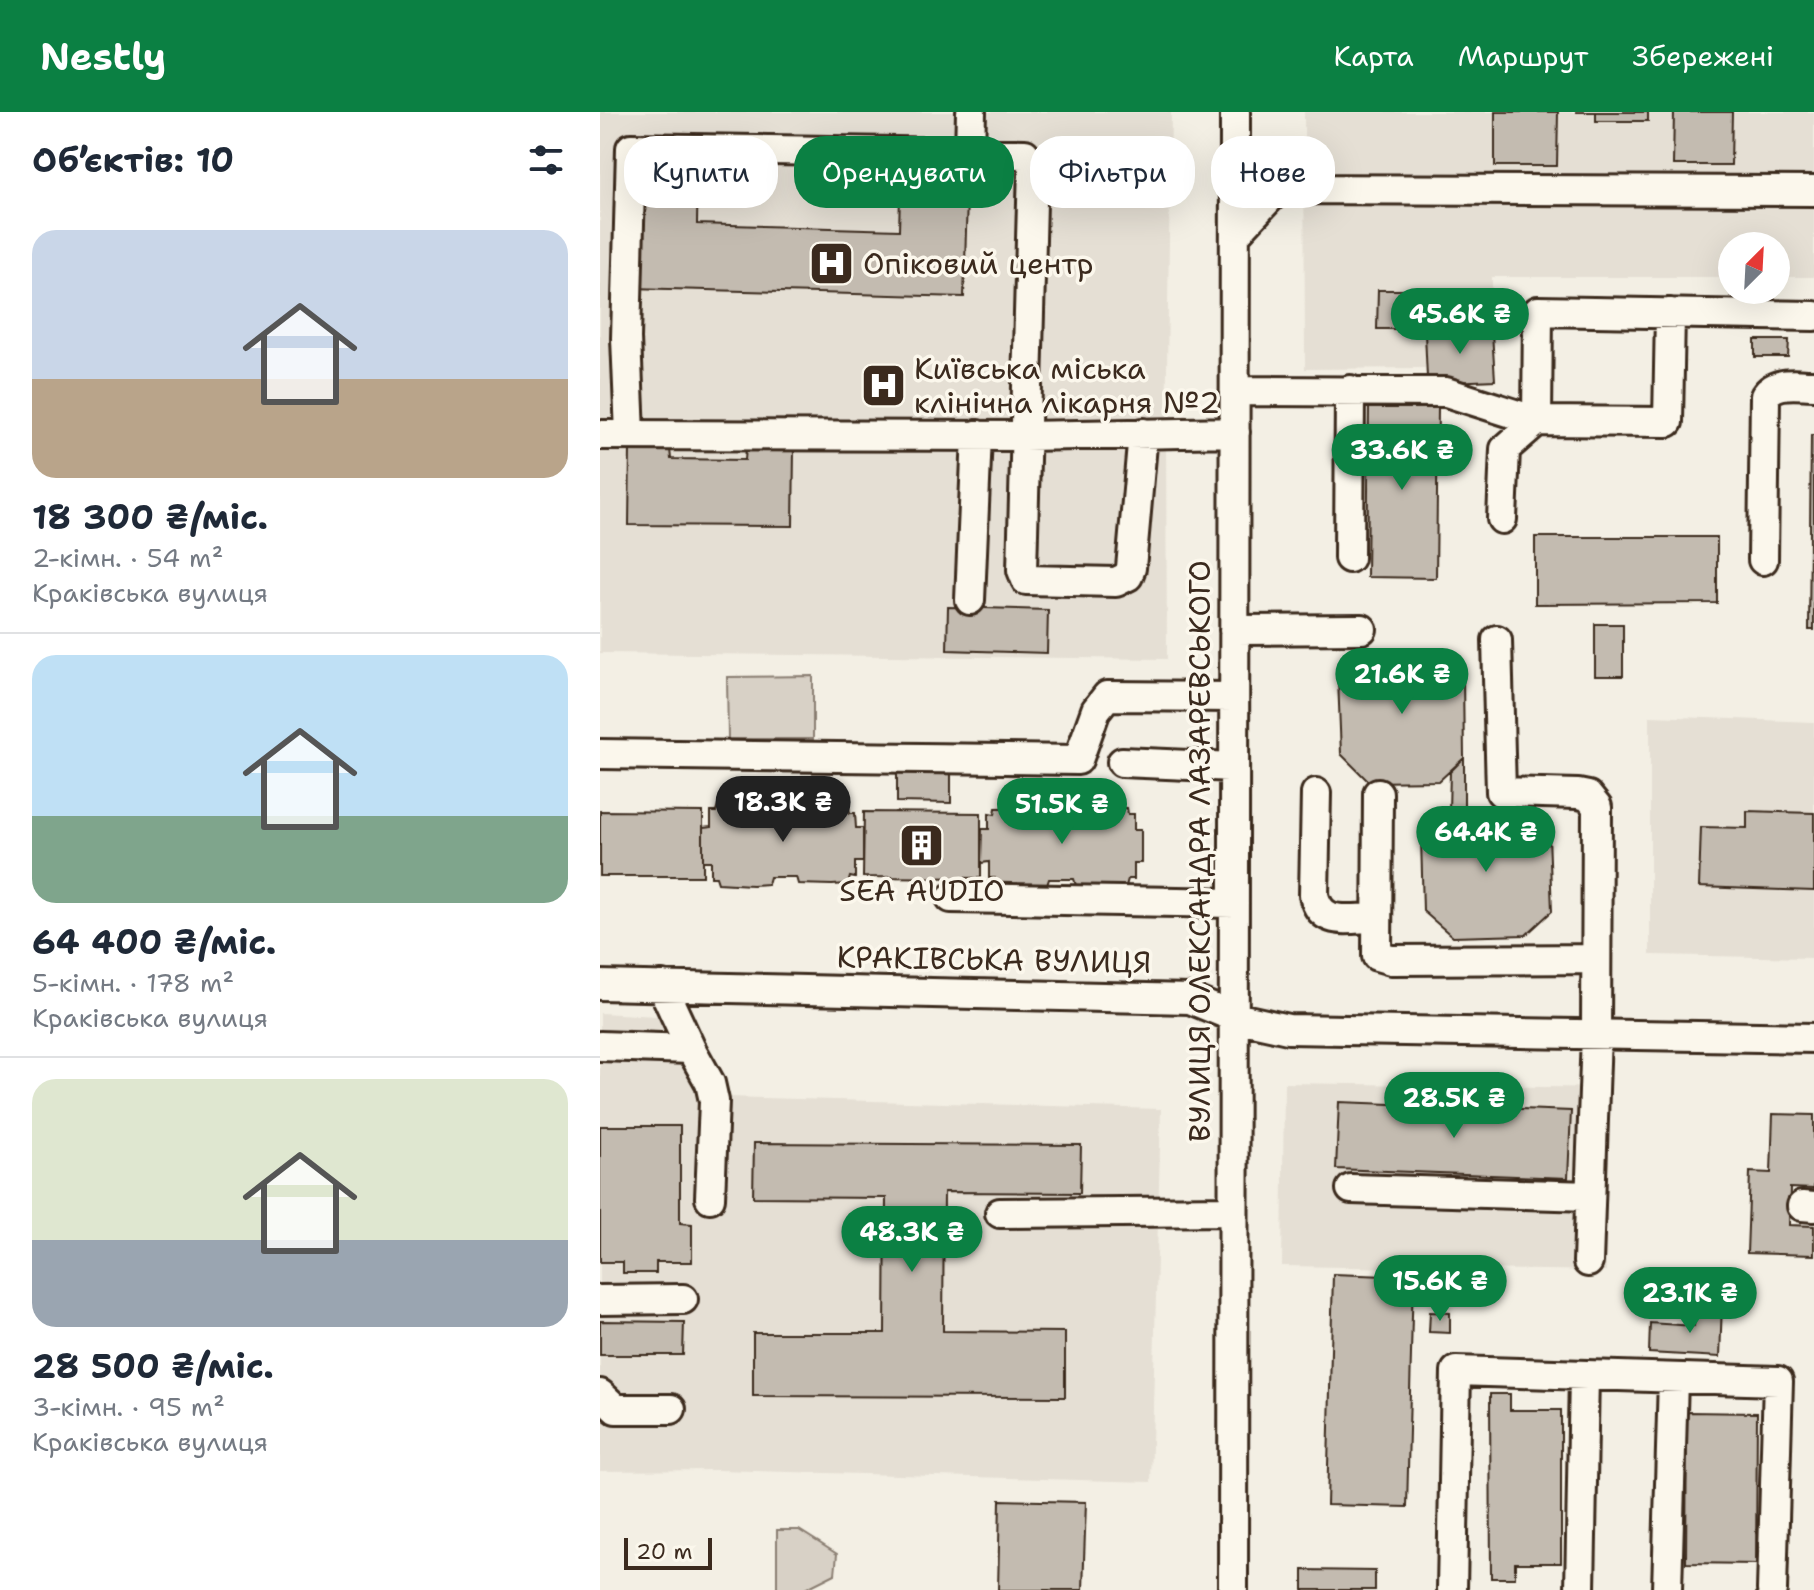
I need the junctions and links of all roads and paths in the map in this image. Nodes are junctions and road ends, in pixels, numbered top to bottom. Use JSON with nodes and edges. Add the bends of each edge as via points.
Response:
{"nodes":[{"id":1,"x":971,"y":112,"type":"edge"},
{"id":2,"x":1235,"y":112,"type":"edge"},
{"id":3,"x":970,"y":136,"type":"edge"},
{"id":4,"x":1235,"y":136,"type":"edge"},
{"id":5,"x":794,"y":149,"type":"edge"},
{"id":6,"x":1014,"y":153,"type":"edge"},
{"id":7,"x":1335,"y":189,"type":"edge"},
{"id":8,"x":1814,"y":191,"type":"edge"},
{"id":9,"x":1235,"y":208,"type":"edge"},
{"id":10,"x":1260,"y":208,"type":"edge"},
{"id":11,"x":1235,"y":235,"type":"junction"},
{"id":12,"x":1670,"y":313,"type":"junction"},
{"id":13,"x":1814,"y":316,"type":"edge"},
{"id":14,"x":1814,"y":385,"type":"edge"},
{"id":15,"x":1350,"y":390,"type":"junction"},
{"id":16,"x":1235,"y":391,"type":"junction"},
{"id":17,"x":1537,"y":421,"type":"junction"},
{"id":18,"x":1235,"y":432,"type":"junction"},
{"id":19,"x":1143,"y":433,"type":"junction"},
{"id":20,"x":630,"y":434,"type":"junction"},
{"id":21,"x":600,"y":435,"type":"edge"},
{"id":22,"x":977,"y":435,"type":"junction"},
{"id":23,"x":1025,"y":436,"type":"junction"},
{"id":24,"x":1502,"y":519,"type":"dead end"},
{"id":25,"x":1349,"y":558,"type":"dead end"},
{"id":26,"x":1763,"y":560,"type":"dead end"},
{"id":27,"x":970,"y":600,"type":"dead end"},
{"id":28,"x":1362,"y":629,"type":"dead end"},
{"id":29,"x":1234,"y":630,"type":"junction"},
{"id":30,"x":1497,"y":640,"type":"dead end"},
{"id":31,"x":1234,"y":697,"type":"junction"},
{"id":32,"x":600,"y":754,"type":"edge"},
{"id":33,"x":1122,"y":762,"type":"dead end"},
{"id":34,"x":1234,"y":767,"type":"junction"},
{"id":35,"x":1316,"y":793,"type":"dead end"},
{"id":36,"x":1378,"y":793,"type":"dead end"},
{"id":37,"x":951,"y":898,"type":"dead end"},
{"id":38,"x":1234,"y":903,"type":"junction"},
{"id":39,"x":1376,"y":918,"type":"junction"},
{"id":40,"x":1596,"y":959,"type":"junction"},
{"id":41,"x":600,"y":985,"type":"edge"},
{"id":42,"x":662,"y":986,"type":"junction"},
{"id":43,"x":1234,"y":1017,"type":"junction"},
{"id":44,"x":1596,"y":1034,"type":"junction"},
{"id":45,"x":1814,"y":1038,"type":"edge"},
{"id":46,"x":600,"y":1046,"type":"edge"},
{"id":47,"x":691,"y":1049,"type":"junction"},
{"id":48,"x":1351,"y":1189,"type":"dead end"},
{"id":49,"x":1590,"y":1196,"type":"junction"},
{"id":50,"x":710,"y":1198,"type":"dead end"},
{"id":51,"x":1233,"y":1211,"type":"junction"},
{"id":52,"x":1000,"y":1213,"type":"dead end"},
{"id":53,"x":1588,"y":1262,"type":"dead end"},
{"id":54,"x":683,"y":1299,"type":"dead end"},
{"id":55,"x":600,"y":1300,"type":"edge"},
{"id":56,"x":1584,"y":1375,"type":"junction"},
{"id":57,"x":1673,"y":1378,"type":"junction"},
{"id":58,"x":600,"y":1394,"type":"edge"},
{"id":59,"x":671,"y":1409,"type":"dead end"},
{"id":60,"x":1233,"y":1590,"type":"edge"},
{"id":61,"x":1452,"y":1590,"type":"edge"},
{"id":62,"x":1580,"y":1590,"type":"edge"},
{"id":63,"x":1667,"y":1590,"type":"edge"},
{"id":64,"x":1772,"y":1590,"type":"edge"}],
"edges":[{"from":1,"to":3,"type":"street"},
{"from":2,"to":4,"type":"street","name":"ВУЛИЦЯ ОЛЕКСАНДРА ЛАЗАРЕВСЬКОГО"},
{"from":5,"to":20,"type":"street","via":[[631,148],[626,338]]},
{"from":6,"to":23,"type":"street","via":[[1025,154],[1033,166]]},
{"from":7,"to":8,"type":"street"},
{"from":9,"to":11,"type":"street","name":"ВУЛИЦЯ ОЛЕКСАНДРА ЛАЗАРЕВСЬКОГО"},
{"from":10,"to":11,"type":"street"},
{"from":11,"to":16,"type":"street","name":"ВУЛИЦЯ ОЛЕКСАНДРА ЛАЗАРЕВСЬКОГО"},
{"from":12,"to":13,"type":"street"},
{"from":12,"to":17,"type":"street","via":[[1668,422]]},
{"from":12,"to":17,"type":"street","via":[[1538,311]]},
{"from":14,"to":26,"type":"street","via":[[1780,385],[1765,396]]},
{"from":15,"to":16,"type":"street"},
{"from":15,"to":17,"type":"street","via":[[1446,392]]},
{"from":15,"to":25,"type":"street"},
{"from":16,"to":18,"type":"street","name":"ВУЛИЦЯ ОЛЕКСАНДРА ЛАЗАРЕВСЬКОГО"},
{"from":17,"to":24,"type":"street","via":[[1505,449]]},
{"from":18,"to":19,"type":"street"},
{"from":18,"to":29,"type":"street","name":"ВУЛИЦЯ ОЛЕКСАНДРА ЛАЗАРЕВСЬКОГО"},
{"from":19,"to":23,"type":"street"},
{"from":19,"to":23,"type":"street","via":[[1131,568],[1116,582],[1032,582],[1023,576]]},
{"from":20,"to":21,"type":"street"},
{"from":20,"to":22,"type":"street"},
{"from":22,"to":23,"type":"street"},
{"from":22,"to":27,"type":"street"},
{"from":28,"to":29,"type":"street"},
{"from":29,"to":31,"type":"street","name":"ВУЛИЦЯ ОЛЕКСАНДРА ЛАЗАРЕВСЬКОГО"},
{"from":30,"to":40,"type":"street","via":[[1501,792],[1578,794],[1597,807]]},
{"from":31,"to":32,"type":"street","via":[[1107,696],[1096,710],[1078,760]]},
{"from":31,"to":34,"type":"street","name":"ВУЛИЦЯ ОЛЕКСАНДРА ЛАЗАРЕВСЬКОГО"},
{"from":33,"to":34,"type":"street"},
{"from":34,"to":38,"type":"street","name":"ВУЛИЦЯ ОЛЕКСАНДРА ЛАЗАРЕВСЬКОГО"},
{"from":35,"to":39,"type":"street","via":[[1314,895],[1320,913],[1328,918]]},
{"from":36,"to":39,"type":"street"},
{"from":37,"to":38,"type":"street"},
{"from":38,"to":43,"type":"street","name":"ВУЛИЦЯ ОЛЕКСАНДРА ЛАЗАРЕВСЬКОГО"},
{"from":39,"to":40,"type":"street","via":[[1377,956],[1382,959]]},
{"from":40,"to":44,"type":"street"},
{"from":41,"to":42,"type":"street","name":"КРАКІВСЬКА ВУЛИЦЯ"},
{"from":42,"to":43,"type":"street","name":"КРАКІВСЬКА ВУЛИЦЯ","via":[[1190,999]]},
{"from":42,"to":47,"type":"street"},
{"from":43,"to":44,"type":"street","name":"КРАКІВСЬКА ВУЛИЦЯ","via":[[1288,1029]]},
{"from":43,"to":51,"type":"street","name":"ВУЛИЦЯ ОЛЕКСАНДРА ЛАЗАРЕВСЬКОГО"},
{"from":44,"to":45,"type":"street","name":"КРАКІВСЬКА ВУЛИЦЯ"},
{"from":44,"to":49,"type":"street"},
{"from":46,"to":47,"type":"street"},
{"from":47,"to":50,"type":"street","via":[[714,1101]]},
{"from":48,"to":49,"type":"street"},
{"from":49,"to":53,"type":"street"},
{"from":51,"to":52,"type":"street"},
{"from":51,"to":60,"type":"street","name":"ВУЛИЦЯ ОЛЕКСАНДРА ЛАЗАРЕВСЬКОГО"},
{"from":54,"to":55,"type":"street"},
{"from":56,"to":57,"type":"street"},
{"from":56,"to":61,"type":"street","via":[[1456,1371]]},
{"from":56,"to":62,"type":"street"},
{"from":57,"to":63,"type":"street"},
{"from":57,"to":64,"type":"street","via":[[1778,1381]]},
{"from":58,"to":59,"type":"street","via":[[616,1409]]}]}
